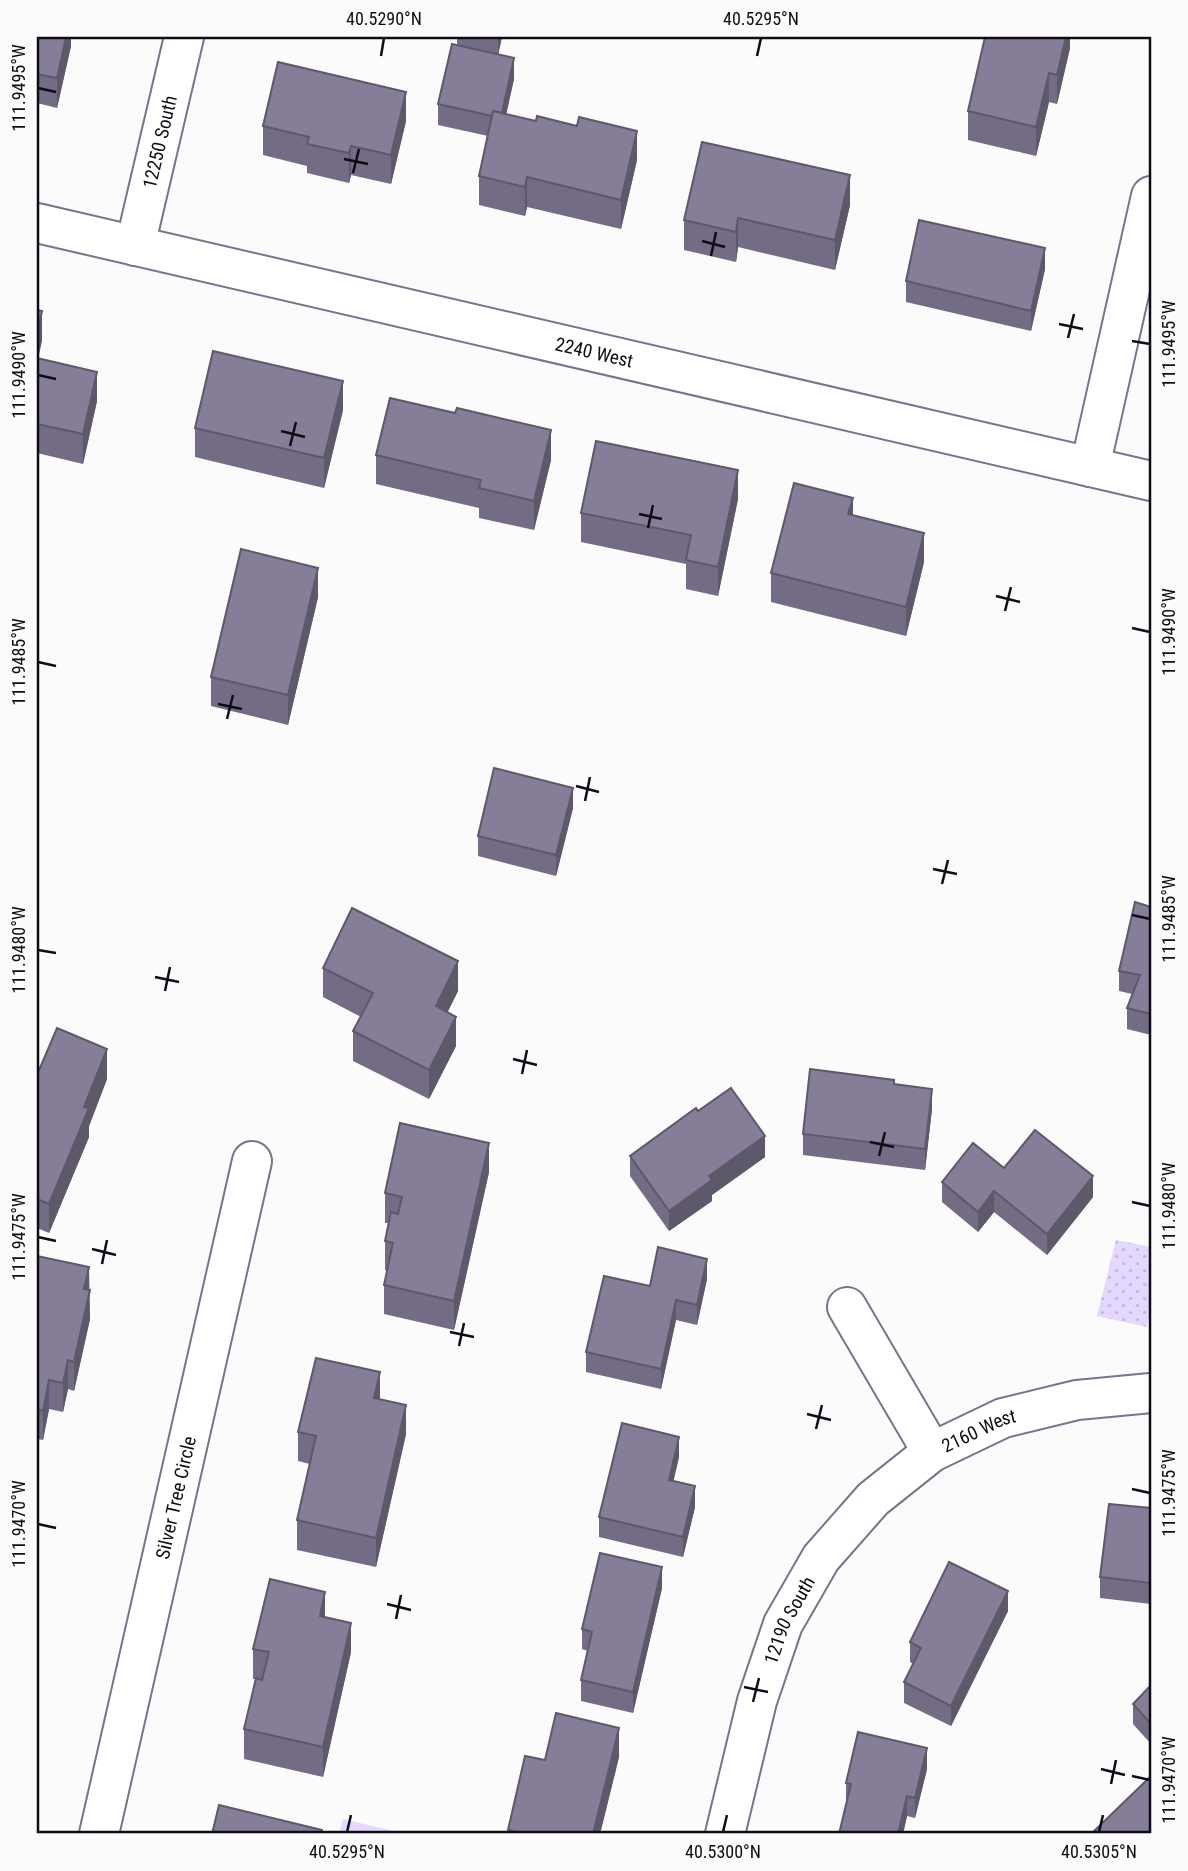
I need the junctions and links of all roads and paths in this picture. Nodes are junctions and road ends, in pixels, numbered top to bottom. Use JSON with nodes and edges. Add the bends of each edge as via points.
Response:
{"nodes":[{"id":1,"x":184,"y":37,"type":"edge"},
{"id":2,"x":1151,"y":196,"type":"edge"},
{"id":3,"x":37,"y":223,"type":"edge"},
{"id":4,"x":135,"y":246,"type":"junction"},
{"id":5,"x":1090,"y":467,"type":"junction"},
{"id":6,"x":1151,"y":481,"type":"edge"},
{"id":7,"x":252,"y":1161,"type":"dead end"},
{"id":8,"x":847,"y":1307,"type":"dead end"},
{"id":9,"x":1151,"y":1393,"type":"edge"},
{"id":10,"x":932,"y":1452,"type":"junction"},
{"id":11,"x":99,"y":1834,"type":"edge"},
{"id":12,"x":725,"y":1834,"type":"edge"}],
"edges":[{"from":1,"to":4,"type":"street","name":"12250 South"},
{"from":2,"to":5,"type":"street"},
{"from":3,"to":4,"type":"street","name":"2240 West"},
{"from":4,"to":5,"type":"street","name":"2240 West"},
{"from":5,"to":6,"type":"street","name":"2240 West"},
{"from":7,"to":11,"type":"street","name":"Silver Tree Circle"},
{"from":8,"to":10,"type":"street","name":"2160 West"},
{"from":9,"to":10,"type":"street","name":"2160 West","via":[[1077,1400],[1003,1418]]},
{"from":10,"to":12,"type":"street","name":"12190 South","via":[[873,1499],[821,1558],[783,1623],[757,1701]]}]}
